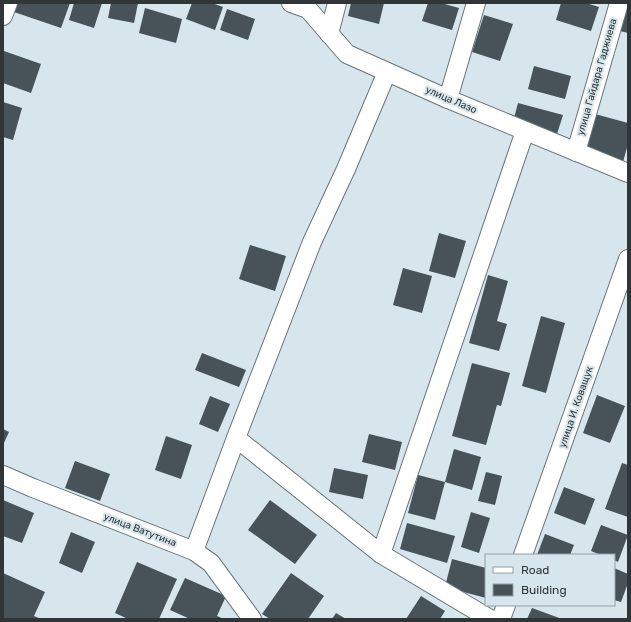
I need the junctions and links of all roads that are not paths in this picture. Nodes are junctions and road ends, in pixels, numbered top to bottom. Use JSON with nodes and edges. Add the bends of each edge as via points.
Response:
{"nodes":[{"id":1,"x":8,"y":3,"type":"edge"},
{"id":2,"x":291,"y":3,"type":"edge"},
{"id":3,"x":337,"y":3,"type":"edge"},
{"id":4,"x":476,"y":3,"type":"edge"},
{"id":5,"x":619,"y":3,"type":"edge"},
{"id":6,"x":3,"y":16,"type":"edge"},
{"id":7,"x":330,"y":34,"type":"junction"},
{"id":8,"x":387,"y":72,"type":"junction"},
{"id":9,"x":448,"y":99,"type":"junction"},
{"id":10,"x":525,"y":131,"type":"junction"},
{"id":11,"x":576,"y":152,"type":"junction"},
{"id":12,"x":628,"y":173,"type":"edge"},
{"id":13,"x":628,"y":259,"type":"edge"},
{"id":14,"x":236,"y":438,"type":"junction"},
{"id":15,"x":3,"y":475,"type":"edge"},
{"id":16,"x":194,"y":551,"type":"junction"},
{"id":17,"x":381,"y":554,"type":"junction"},
{"id":18,"x":523,"y":554,"type":"edge"},
{"id":19,"x":506,"y":606,"type":"edge"},
{"id":20,"x":252,"y":619,"type":"edge"},
{"id":21,"x":490,"y":619,"type":"edge"},
{"id":22,"x":501,"y":619,"type":"edge"}],
"edges":[{"from":1,"to":6,"type":"street"},
{"from":2,"to":7,"type":"street","name":"улица Лазо","via":[[308,9]]},
{"from":3,"to":7,"type":"street"},
{"from":4,"to":9,"type":"street"},
{"from":5,"to":11,"type":"street","name":"улица Гайдара Гаджиева"},
{"from":7,"to":8,"type":"street","name":"улица Лазо","via":[[347,54]]},
{"from":8,"to":9,"type":"street","name":"улица Лазо"},
{"from":8,"to":14,"type":"street","via":[[346,170],[312,242]]},
{"from":9,"to":10,"type":"street","name":"улица Лазо"},
{"from":10,"to":11,"type":"street","name":"улица Лазо"},
{"from":10,"to":17,"type":"street"},
{"from":11,"to":12,"type":"street","name":"улица Лазо"},
{"from":13,"to":18,"type":"street","name":"улица И. Коващук"},
{"from":14,"to":16,"type":"street"},
{"from":14,"to":17,"type":"street"},
{"from":15,"to":16,"type":"street","name":"улица Ватутина"},
{"from":16,"to":20,"type":"street","name":"улица Ватутина","via":[[211,563]]},
{"from":17,"to":21,"type":"street"},
{"from":19,"to":22,"type":"street"}]}
